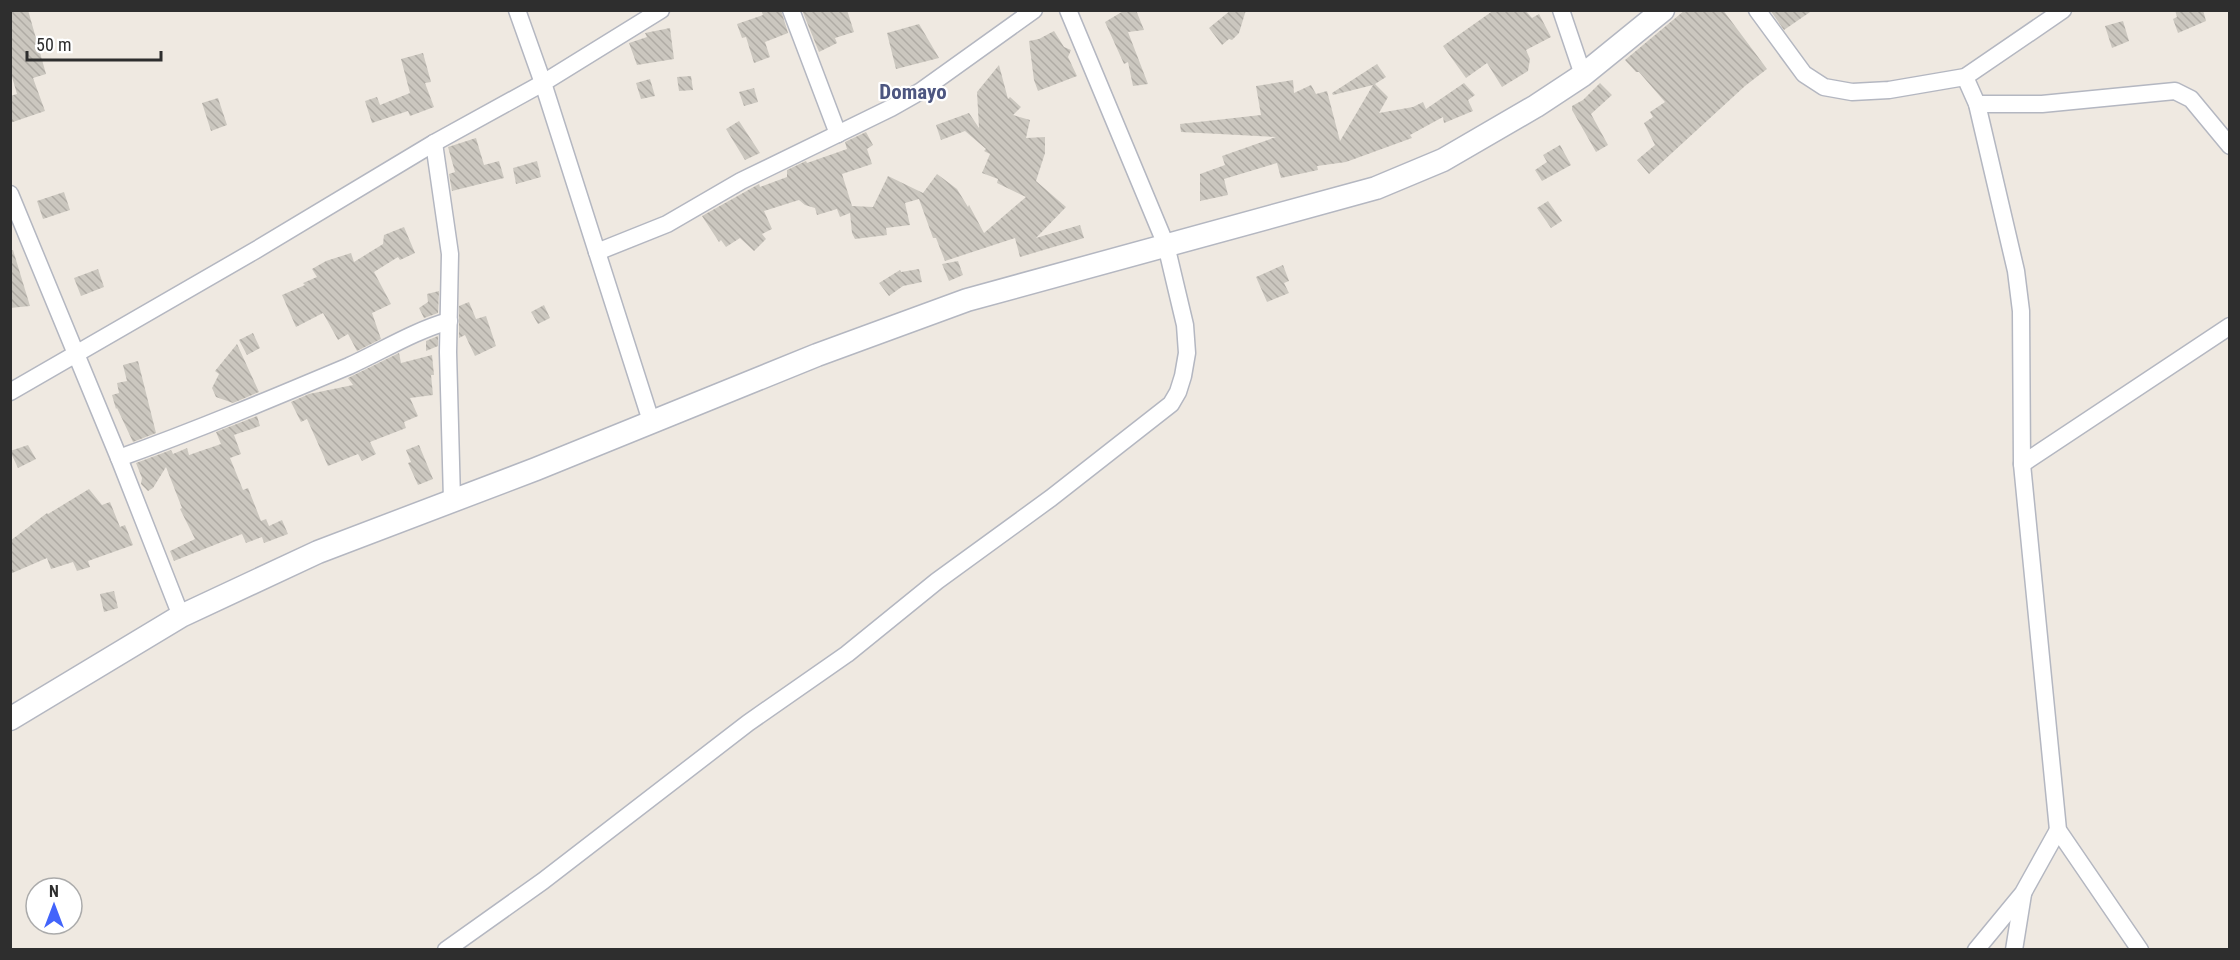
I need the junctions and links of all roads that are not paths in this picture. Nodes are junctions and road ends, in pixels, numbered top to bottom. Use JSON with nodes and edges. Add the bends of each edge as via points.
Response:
{"nodes":[{"id":1,"x":517,"y":10,"type":"edge"},
{"id":2,"x":661,"y":10,"type":"edge"},
{"id":3,"x":791,"y":10,"type":"edge"},
{"id":4,"x":1034,"y":10,"type":"edge"},
{"id":5,"x":1068,"y":10,"type":"edge"},
{"id":6,"x":1561,"y":10,"type":"edge"},
{"id":7,"x":1663,"y":10,"type":"edge"},
{"id":8,"x":1758,"y":10,"type":"edge"},
{"id":9,"x":2063,"y":10,"type":"edge"},
{"id":10,"x":1583,"y":75,"type":"junction"},
{"id":11,"x":1965,"y":77,"type":"junction"},
{"id":12,"x":543,"y":83,"type":"junction"},
{"id":13,"x":1977,"y":104,"type":"junction"},
{"id":14,"x":838,"y":134,"type":"junction"},
{"id":15,"x":434,"y":143,"type":"junction"},
{"id":16,"x":2229,"y":146,"type":"edge"},
{"id":17,"x":10,"y":194,"type":"edge"},
{"id":18,"x":1166,"y":245,"type":"junction"},
{"id":19,"x":597,"y":252,"type":"junction"},
{"id":20,"x":449,"y":321,"type":"junction"},
{"id":21,"x":2229,"y":326,"type":"edge"},
{"id":22,"x":76,"y":353,"type":"junction"},
{"id":23,"x":10,"y":392,"type":"edge"},
{"id":24,"x":651,"y":421,"type":"junction"},
{"id":25,"x":119,"y":458,"type":"junction"},
{"id":26,"x":2022,"y":464,"type":"junction"},
{"id":27,"x":452,"y":500,"type":"junction"},
{"id":28,"x":181,"y":616,"type":"junction"},
{"id":29,"x":10,"y":719,"type":"edge"},
{"id":30,"x":2058,"y":830,"type":"junction"},
{"id":31,"x":2023,"y":893,"type":"junction"},
{"id":32,"x":446,"y":950,"type":"edge"},
{"id":33,"x":1976,"y":950,"type":"edge"},
{"id":34,"x":2014,"y":950,"type":"edge"},
{"id":35,"x":2140,"y":950,"type":"edge"}],
"edges":[{"from":1,"to":12,"type":"street"},
{"from":2,"to":12,"type":"street"},
{"from":3,"to":14,"type":"street"},
{"from":4,"to":14,"type":"street","via":[[921,91]]},
{"from":5,"to":18,"type":"street"},
{"from":6,"to":10,"type":"street"},
{"from":7,"to":10,"type":"main road"},
{"from":8,"to":11,"type":"street","via":[[1804,74],[1824,87],[1862,92]]},
{"from":9,"to":11,"type":"street"},
{"from":10,"to":18,"type":"main road","via":[[1443,160],[1376,189]]},
{"from":11,"to":13,"type":"street"},
{"from":12,"to":15,"type":"street"},
{"from":12,"to":19,"type":"street"},
{"from":13,"to":16,"type":"street","via":[[2042,104],[2175,91],[2191,99]]},
{"from":13,"to":26,"type":"street","via":[[2016,271],[2021,311]]},
{"from":14,"to":19,"type":"street","via":[[741,180],[667,224]]},
{"from":15,"to":20,"type":"street","via":[[450,254]]},
{"from":15,"to":22,"type":"street"},
{"from":17,"to":22,"type":"street"},
{"from":18,"to":24,"type":"main road","via":[[967,300]]},
{"from":18,"to":32,"type":"street","via":[[1185,325],[1187,353],[1184,376],[1171,404],[846,654]]},
{"from":19,"to":24,"type":"street"},
{"from":20,"to":25,"type":"street","via":[[196,431]]},
{"from":20,"to":27,"type":"street"},
{"from":21,"to":26,"type":"street"},
{"from":22,"to":23,"type":"street"},
{"from":22,"to":25,"type":"street"},
{"from":24,"to":27,"type":"main road"},
{"from":25,"to":28,"type":"street"},
{"from":26,"to":30,"type":"street"},
{"from":27,"to":28,"type":"main road","via":[[318,552]]},
{"from":28,"to":29,"type":"main road"},
{"from":30,"to":31,"type":"street"},
{"from":30,"to":35,"type":"street"},
{"from":31,"to":33,"type":"street"},
{"from":31,"to":34,"type":"street"}]}
